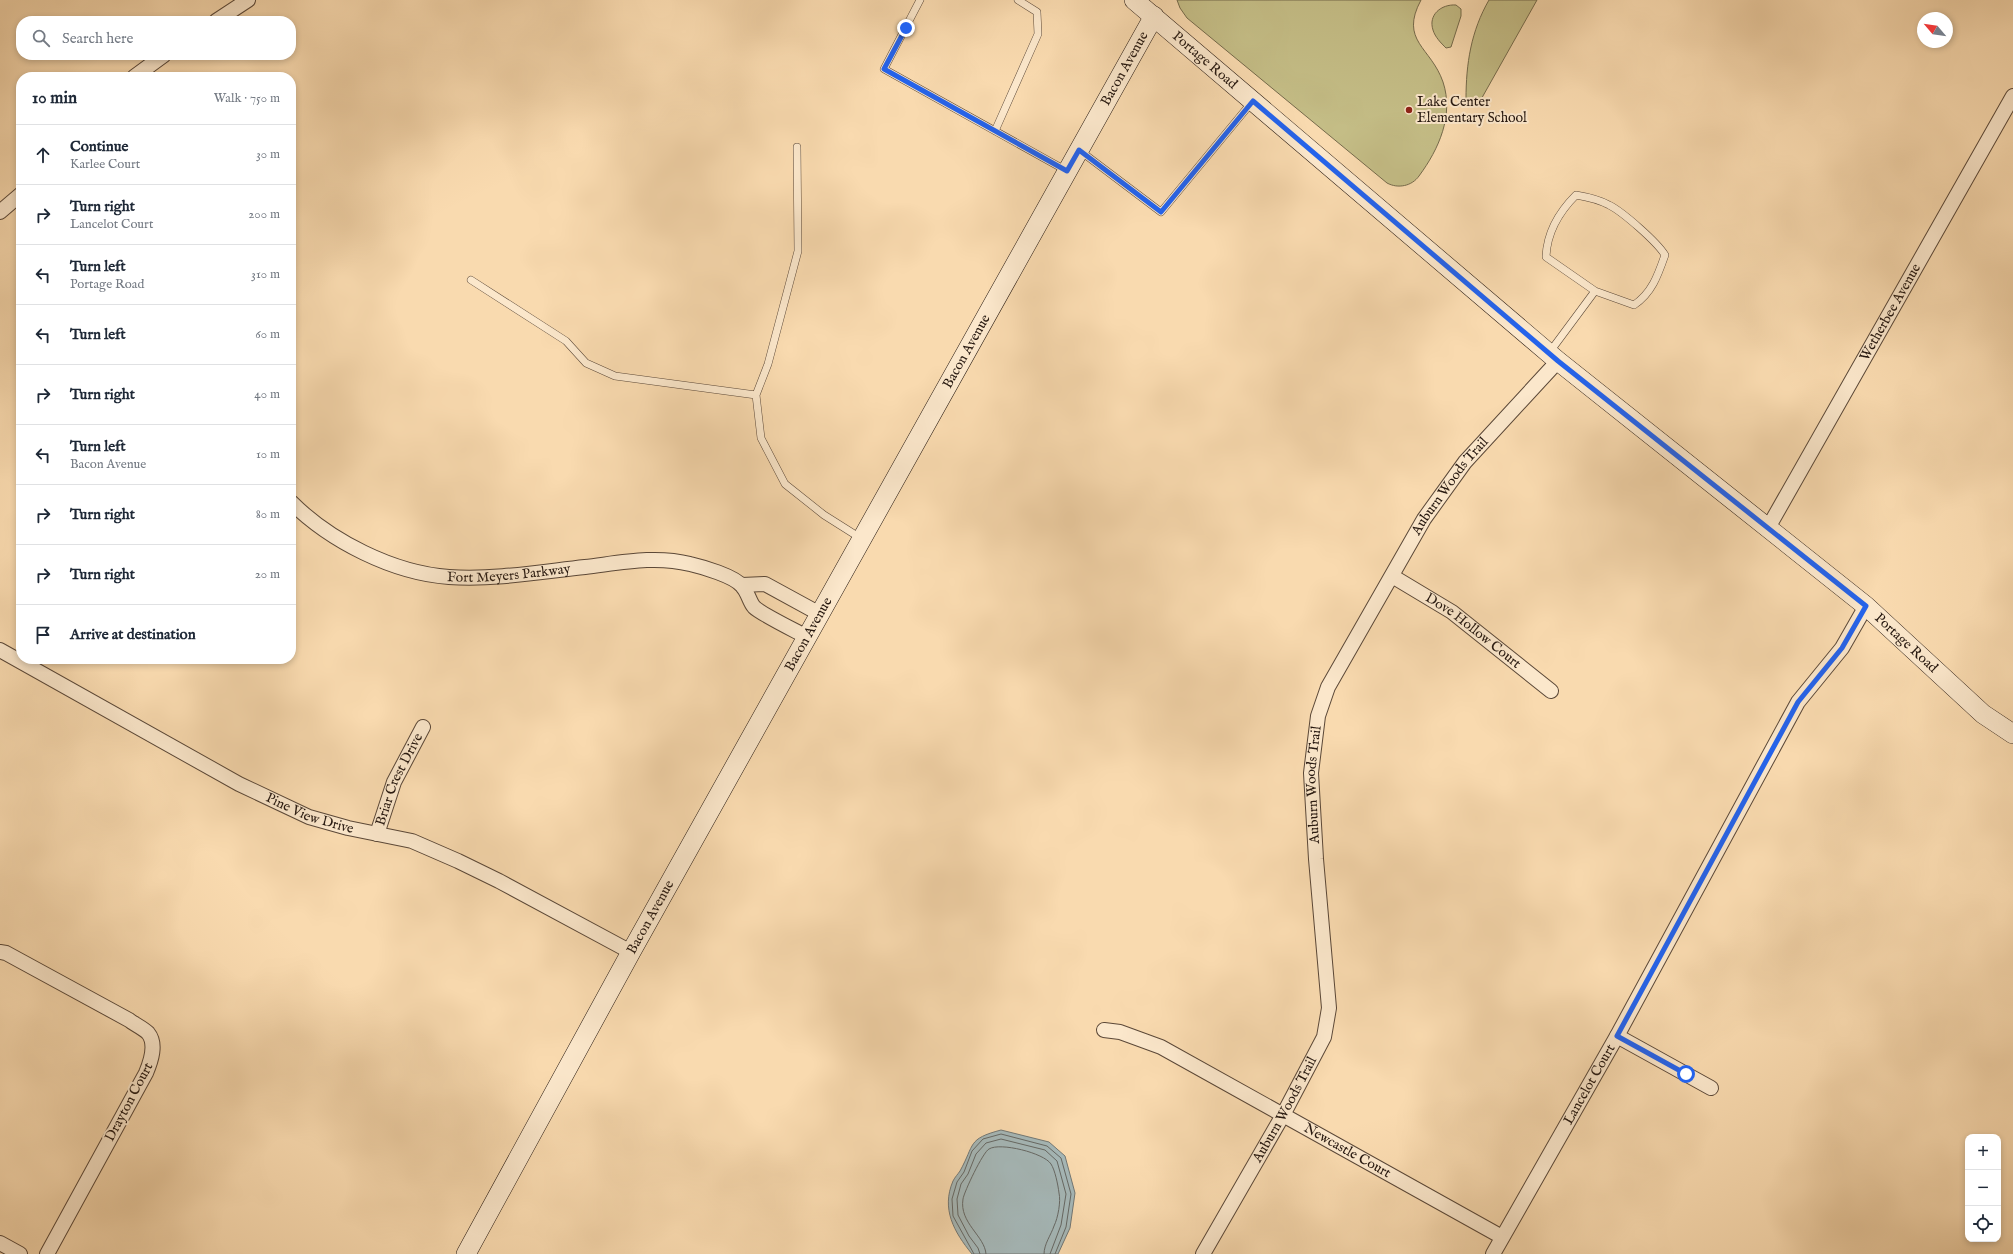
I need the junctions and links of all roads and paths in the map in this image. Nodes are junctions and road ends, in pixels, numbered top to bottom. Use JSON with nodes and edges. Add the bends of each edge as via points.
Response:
{"nodes":[{"id":1,"x":248,"y":0,"type":"edge"},
{"id":2,"x":920,"y":0,"type":"edge"},
{"id":3,"x":1018,"y":0,"type":"edge"},
{"id":4,"x":1134,"y":0,"type":"edge"},
{"id":5,"x":224,"y":16,"type":"edge"},
{"id":6,"x":1154,"y":16,"type":"junction"},
{"id":7,"x":157,"y":60,"type":"edge"},
{"id":8,"x":141,"y":72,"type":"edge"},
{"id":9,"x":2013,"y":96,"type":"edge"},
{"id":10,"x":1253,"y":101,"type":"junction"},
{"id":11,"x":995,"y":131,"type":"junction"},
{"id":12,"x":797,"y":147,"type":"dead end"},
{"id":13,"x":1079,"y":150,"type":"junction"},
{"id":14,"x":1067,"y":171,"type":"junction"},
{"id":15,"x":16,"y":198,"type":"edge"},
{"id":16,"x":0,"y":212,"type":"edge"},
{"id":17,"x":472,"y":280,"type":"dead end"},
{"id":18,"x":1594,"y":291,"type":"junction"},
{"id":19,"x":1554,"y":357,"type":"junction"},
{"id":20,"x":756,"y":395,"type":"junction"},
{"id":21,"x":296,"y":507,"type":"edge"},
{"id":22,"x":1768,"y":528,"type":"junction"},
{"id":23,"x":862,"y":539,"type":"junction"},
{"id":24,"x":1392,"y":576,"type":"junction"},
{"id":25,"x":742,"y":585,"type":"junction"},
{"id":26,"x":1866,"y":606,"type":"junction"},
{"id":27,"x":820,"y":614,"type":"junction"},
{"id":28,"x":807,"y":637,"type":"junction"},
{"id":29,"x":0,"y":650,"type":"edge"},
{"id":30,"x":16,"y":659,"type":"edge"},
{"id":31,"x":25,"y":664,"type":"edge"},
{"id":32,"x":1551,"y":691,"type":"dead end"},
{"id":33,"x":423,"y":727,"type":"dead end"},
{"id":34,"x":2013,"y":734,"type":"edge"},
{"id":35,"x":377,"y":834,"type":"junction"},
{"id":36,"x":0,"y":952,"type":"edge"},
{"id":37,"x":631,"y":952,"type":"junction"},
{"id":38,"x":1104,"y":1030,"type":"dead end"},
{"id":39,"x":1617,"y":1036,"type":"junction"},
{"id":40,"x":1711,"y":1088,"type":"dead end"},
{"id":41,"x":1283,"y":1115,"type":"junction"},
{"id":42,"x":1502,"y":1237,"type":"junction"},
{"id":43,"x":0,"y":1243,"type":"edge"},
{"id":44,"x":20,"y":1254,"type":"edge"},
{"id":45,"x":47,"y":1254,"type":"edge"},
{"id":46,"x":466,"y":1254,"type":"edge"},
{"id":47,"x":1203,"y":1254,"type":"edge"},
{"id":48,"x":1493,"y":1254,"type":"edge"}],
"edges":[{"from":1,"to":5,"type":"street"},
{"from":2,"to":11,"type":"lane","via":[[884,69]]},
{"from":3,"to":11,"type":"lane","via":[[1038,12],[1038,34]]},
{"from":4,"to":6,"type":"street","name":"Portage Road"},
{"from":6,"to":10,"type":"street","name":"Portage Road"},
{"from":6,"to":13,"type":"street","name":"Bacon Avenue"},
{"from":7,"to":8,"type":"street"},
{"from":9,"to":22,"type":"street","name":"Wetherbee Avenue"},
{"from":10,"to":13,"type":"lane","via":[[1161,212]]},
{"from":10,"to":19,"type":"street","name":"Portage Road"},
{"from":11,"to":14,"type":"lane"},
{"from":12,"to":20,"type":"lane","via":[[798,251],[768,364]]},
{"from":13,"to":14,"type":"street","name":"Bacon Avenue"},
{"from":14,"to":23,"type":"street","name":"Bacon Avenue"},
{"from":15,"to":16,"type":"street"},
{"from":17,"to":20,"type":"lane","via":[[566,341],[586,363],[615,376]]},
{"from":18,"to":18,"type":"lane","via":[[1634,305],[1645,297],[1657,277],[1664,255],[1659,245],[1611,206],[1594,198],[1576,195],[1566,204],[1556,221],[1547,242],[1546,257]]},
{"from":18,"to":19,"type":"lane"},
{"from":19,"to":22,"type":"street","name":"Portage Road"},
{"from":19,"to":24,"type":"street","name":"Auburn Woods Trail","via":[[1465,462],[1424,519]]},
{"from":20,"to":23,"type":"lane","via":[[761,438],[785,484],[824,515]]},
{"from":21,"to":25,"type":"street","name":"Fort Meyers Parkway","via":[[336,538],[413,571],[448,577],[498,577],[646,560],[688,563],[719,573]]},
{"from":22,"to":26,"type":"street","name":"Portage Road"},
{"from":23,"to":27,"type":"street","name":"Bacon Avenue"},
{"from":24,"to":32,"type":"street","name":"Dove Hollow Court","via":[[1452,612]]},
{"from":24,"to":41,"type":"street","name":"Auburn Woods Trail","via":[[1328,687],[1318,716],[1311,773],[1329,1008],[1324,1037]]},
{"from":25,"to":27,"type":"street","via":[[765,584]]},
{"from":25,"to":28,"type":"street","via":[[755,608]]},
{"from":26,"to":34,"type":"street","name":"Portage Road","via":[[1983,714]]},
{"from":26,"to":39,"type":"street","name":"Lancelot Court","via":[[1842,648],[1798,702]]},
{"from":27,"to":28,"type":"street","name":"Bacon Avenue"},
{"from":28,"to":37,"type":"street","name":"Bacon Avenue"},
{"from":29,"to":30,"type":"street","name":"Pine View Drive"},
{"from":31,"to":35,"type":"street","name":"Pine View Drive","via":[[239,784],[309,817]]},
{"from":33,"to":35,"type":"street","name":"Briar Crest Drive","via":[[394,782]]},
{"from":35,"to":37,"type":"street","name":"Pine View Drive","via":[[412,841],[458,860]]},
{"from":36,"to":45,"type":"street","name":"Drayton Court","via":[[129,1020],[148,1033],[152,1043],[153,1058],[146,1073]]},
{"from":37,"to":46,"type":"street","name":"Bacon Avenue"},
{"from":38,"to":41,"type":"street","name":"Newcastle Court","via":[[1120,1032],[1161,1047]]},
{"from":39,"to":40,"type":"street"},
{"from":39,"to":42,"type":"street","name":"Lancelot Court"},
{"from":41,"to":42,"type":"street","name":"Newcastle Court"},
{"from":41,"to":47,"type":"street","name":"Auburn Woods Trail"},
{"from":42,"to":48,"type":"street","name":"Lancelot Court"},
{"from":43,"to":44,"type":"street"}]}
